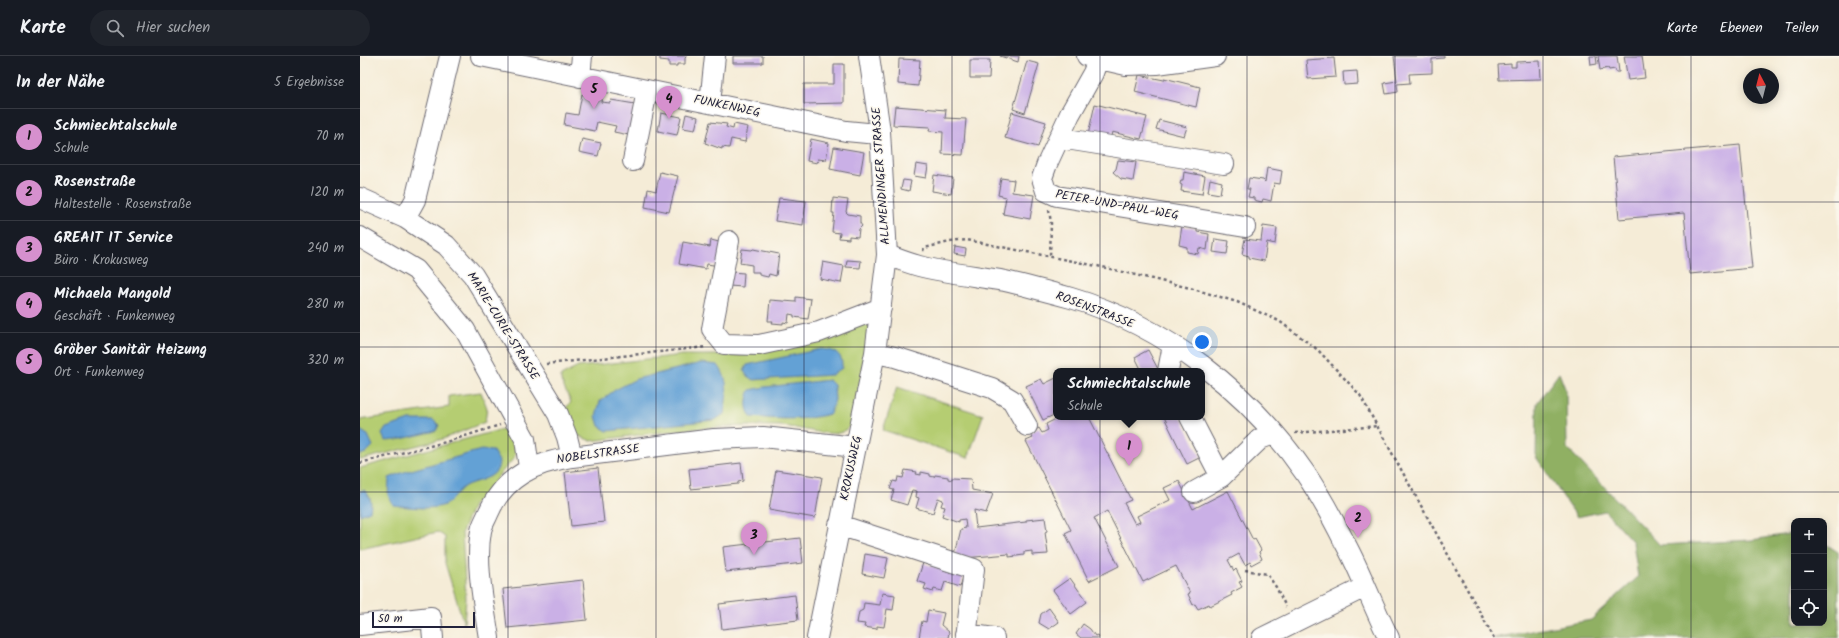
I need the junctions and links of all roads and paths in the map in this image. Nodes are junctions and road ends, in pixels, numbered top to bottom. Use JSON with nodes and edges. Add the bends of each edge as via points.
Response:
{"nodes":[{"id":1,"x":450,"y":56,"type":"edge"},
{"id":2,"x":481,"y":56,"type":"edge"},
{"id":3,"x":582,"y":56,"type":"edge"},
{"id":4,"x":715,"y":56,"type":"edge"},
{"id":5,"x":869,"y":56,"type":"edge"},
{"id":6,"x":1215,"y":56,"type":"edge"},
{"id":7,"x":1092,"y":57,"type":"edge"},
{"id":8,"x":580,"y":77,"type":"junction"},
{"id":9,"x":647,"y":91,"type":"junction"},
{"id":10,"x":710,"y":103,"type":"junction"},
{"id":11,"x":880,"y":131,"type":"junction"},
{"id":12,"x":1060,"y":138,"type":"junction"},
{"id":13,"x":633,"y":161,"type":"dead end"},
{"id":14,"x":1224,"y":164,"type":"dead end"},
{"id":15,"x":1046,"y":191,"type":"junction"},
{"id":16,"x":360,"y":198,"type":"edge"},
{"id":17,"x":405,"y":218,"type":"junction"},
{"id":18,"x":1245,"y":226,"type":"dead end"},
{"id":19,"x":360,"y":237,"type":"edge"},
{"id":20,"x":729,"y":241,"type":"dead end"},
{"id":21,"x":922,"y":254,"type":"dead end"},
{"id":22,"x":887,"y":255,"type":"junction"},
{"id":23,"x":1050,"y":257,"type":"junction"},
{"id":24,"x":882,"y":302,"type":"junction"},
{"id":25,"x":724,"y":344,"type":"junction"},
{"id":26,"x":1173,"y":344,"type":"junction"},
{"id":27,"x":876,"y":353,"type":"junction"},
{"id":28,"x":530,"y":367,"type":"junction"},
{"id":29,"x":1169,"y":368,"type":"edge"},
{"id":30,"x":1205,"y":368,"type":"edge"},
{"id":31,"x":1205,"y":368,"type":"edge"},
{"id":32,"x":516,"y":420,"type":"junction"},
{"id":33,"x":1192,"y":420,"type":"edge"},
{"id":34,"x":1027,"y":426,"type":"dead end"},
{"id":35,"x":1378,"y":426,"type":"junction"},
{"id":36,"x":1274,"y":434,"type":"junction"},
{"id":37,"x":856,"y":447,"type":"junction"},
{"id":38,"x":572,"y":457,"type":"junction"},
{"id":39,"x":360,"y":463,"type":"edge"},
{"id":40,"x":529,"y":468,"type":"junction"},
{"id":41,"x":1221,"y":477,"type":"junction"},
{"id":42,"x":1194,"y":492,"type":"dead end"},
{"id":43,"x":839,"y":525,"type":"junction"},
{"id":44,"x":1245,"y":570,"type":"dead end"},
{"id":45,"x":1365,"y":587,"type":"junction"},
{"id":46,"x":1294,"y":622,"type":"junction"},
{"id":47,"x":360,"y":625,"type":"edge"},
{"id":48,"x":966,"y":636,"type":"edge"},
{"id":49,"x":433,"y":638,"type":"edge"},
{"id":50,"x":489,"y":638,"type":"edge"},
{"id":51,"x":817,"y":638,"type":"edge"},
{"id":52,"x":994,"y":638,"type":"edge"},
{"id":53,"x":1262,"y":638,"type":"edge"},
{"id":54,"x":1389,"y":638,"type":"edge"},
{"id":55,"x":1494,"y":638,"type":"edge"}],
"edges":[{"from":1,"to":17,"type":"street","via":[[415,200]]},
{"from":2,"to":8,"type":"street","name":"FUNKENWEG"},
{"from":3,"to":8,"type":"street"},
{"from":4,"to":10,"type":"street"},
{"from":5,"to":11,"type":"street","name":"ALLMENDINGER STRASSE"},
{"from":6,"to":7,"type":"street","name":"PETER-UND-PAUL-WEG","via":[[1157,64],[1126,65]]},
{"from":7,"to":12,"type":"street","name":"PETER-UND-PAUL-WEG","via":[[1093,73]]},
{"from":8,"to":9,"type":"street","name":"FUNKENWEG"},
{"from":9,"to":10,"type":"street","name":"FUNKENWEG"},
{"from":9,"to":13,"type":"street"},
{"from":10,"to":11,"type":"street","name":"FUNKENWEG","via":[[846,131]]},
{"from":11,"to":22,"type":"street","name":"ALLMENDINGER STRASSE"},
{"from":12,"to":14,"type":"street"},
{"from":12,"to":15,"type":"street","name":"PETER-UND-PAUL-WEG","via":[[1042,178]]},
{"from":15,"to":18,"type":"street","name":"PETER-UND-PAUL-WEG","via":[[1057,196]]},
{"from":15,"to":23,"type":"path","via":[[1051,224]]},
{"from":16,"to":17,"type":"street","name":"MARIE-CURIE-STRASSE"},
{"from":17,"to":28,"type":"street","name":"MARIE-CURIE-STRASSE","via":[[446,245],[473,275]]},
{"from":19,"to":32,"type":"street","via":[[416,270],[465,330]]},
{"from":20,"to":25,"type":"street","via":[[712,329]]},
{"from":21,"to":23,"type":"path","via":[[924,248],[967,240]]},
{"from":22,"to":24,"type":"street","name":"ALLMENDINGER STRASSE"},
{"from":22,"to":26,"type":"street","name":"ROSENSTRASSE","via":[[918,266],[1008,282],[1073,299],[1124,319]]},
{"from":23,"to":35,"type":"path","via":[[1190,288],[1237,302],[1279,321],[1318,350],[1360,395]]},
{"from":24,"to":25,"type":"street","via":[[819,332],[759,345]]},
{"from":24,"to":27,"type":"street","name":"KROKUSWEG"},
{"from":25,"to":28,"type":"path"},
{"from":26,"to":29,"type":"street"},
{"from":26,"to":30,"type":"street","name":"ROSENSTRASSE"},
{"from":27,"to":34,"type":"street","via":[[992,388],[1012,400]]},
{"from":27,"to":37,"type":"street","name":"KROKUSWEG"},
{"from":28,"to":38,"type":"street","name":"MARIE-CURIE-STRASSE","via":[[558,414]]},
{"from":31,"to":36,"type":"street","name":"ROSENSTRASSE","via":[[1249,405]]},
{"from":32,"to":39,"type":"path","via":[[446,442]]},
{"from":32,"to":40,"type":"street","via":[[525,439]]},
{"from":33,"to":41,"type":"street"},
{"from":35,"to":36,"type":"path"},
{"from":35,"to":55,"type":"path"},
{"from":36,"to":41,"type":"street","via":[[1260,439]]},
{"from":36,"to":45,"type":"street","name":"ROSENSTRASSE","via":[[1305,473],[1345,542]]},
{"from":37,"to":38,"type":"street","name":"NOBELSTRASSE","via":[[763,437],[714,438]]},
{"from":37,"to":43,"type":"street","name":"KROKUSWEG"},
{"from":38,"to":40,"type":"street","name":"NOBELSTRASSE","via":[[550,460]]},
{"from":40,"to":50,"type":"street","name":"NOBELSTRASSE","via":[[510,482],[493,502],[481,530],[480,559]]},
{"from":41,"to":42,"type":"street"},
{"from":43,"to":48,"type":"street","via":[[974,569]]},
{"from":43,"to":51,"type":"street","name":"KROKUSWEG"},
{"from":44,"to":46,"type":"path","via":[[1267,574]]},
{"from":45,"to":46,"type":"street"},
{"from":45,"to":54,"type":"street","name":"ROSENSTRASSE"},
{"from":46,"to":53,"type":"street"},
{"from":47,"to":49,"type":"street","via":[[431,617]]},
{"from":48,"to":52,"type":"street"}]}
